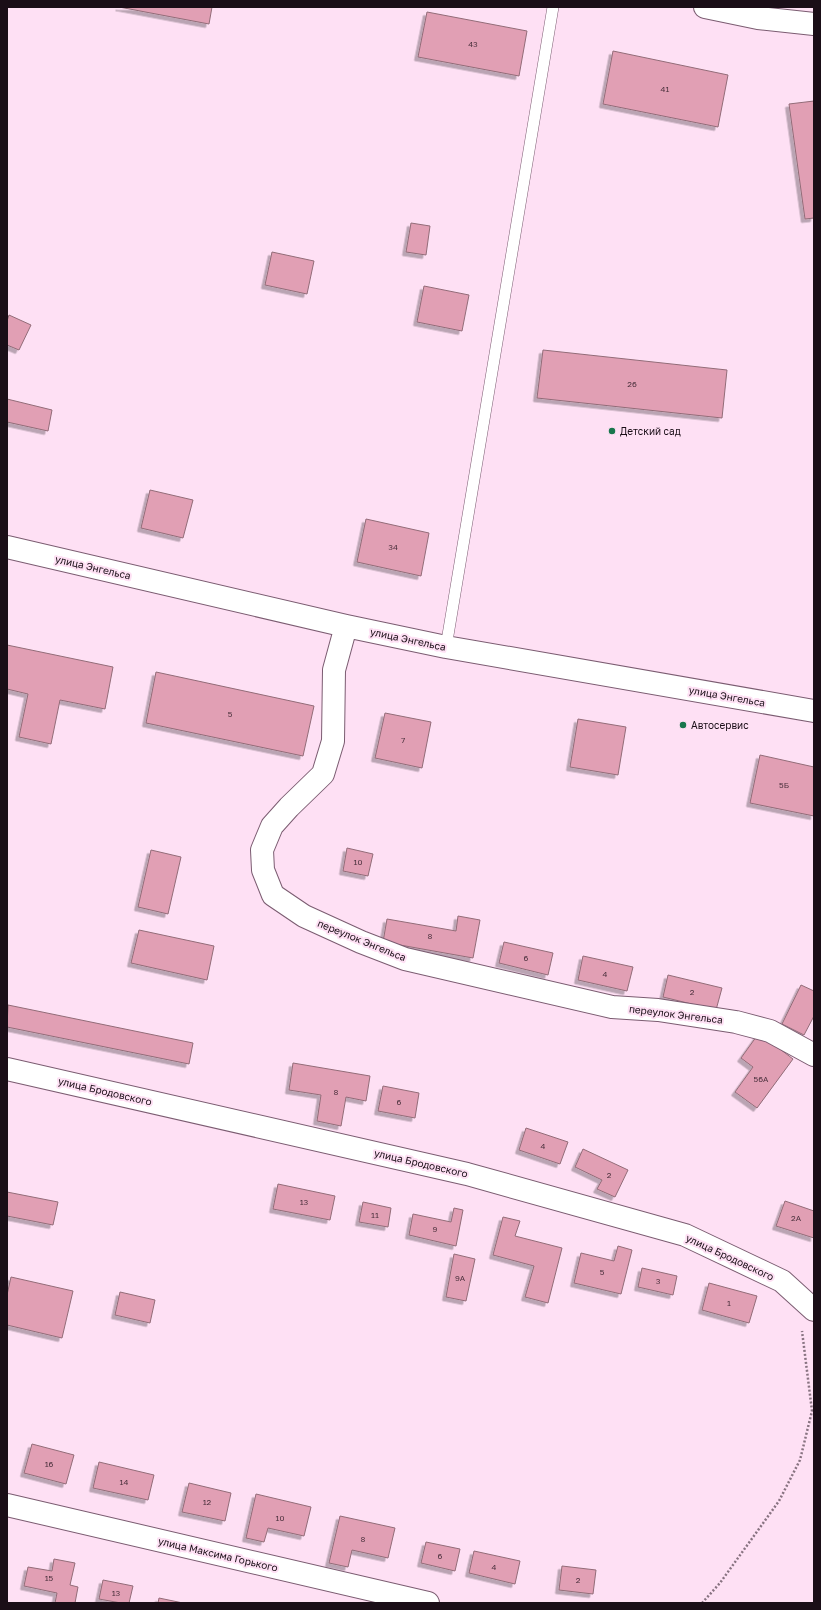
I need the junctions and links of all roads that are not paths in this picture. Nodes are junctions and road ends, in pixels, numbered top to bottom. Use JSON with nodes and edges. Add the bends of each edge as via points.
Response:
{"nodes":[{"id":1,"x":553,"y":7,"type":"edge"},
{"id":2,"x":705,"y":7,"type":"edge"},
{"id":3,"x":814,"y":24,"type":"edge"},
{"id":4,"x":7,"y":547,"type":"edge"},
{"id":5,"x":346,"y":626,"type":"junction"},
{"id":6,"x":446,"y":647,"type":"junction"},
{"id":7,"x":814,"y":711,"type":"edge"},
{"id":8,"x":814,"y":1055,"type":"edge"},
{"id":9,"x":7,"y":1069,"type":"edge"},
{"id":10,"x":814,"y":1310,"type":"edge"},
{"id":11,"x":7,"y":1505,"type":"edge"},
{"id":12,"x":428,"y":1603,"type":"edge"}],
"edges":[{"from":1,"to":6,"type":"lane"},
{"from":2,"to":3,"type":"street","via":[[758,18]]},
{"from":4,"to":5,"type":"street","name":"улица Энгельса"},
{"from":5,"to":6,"type":"street","name":"улица Энгельса"},
{"from":5,"to":8,"type":"street","name":"переулок Энгельса","via":[[334,670],[333,741],[323,774],[272,826],[262,850],[263,870],[273,895],[304,916],[405,959],[612,1007],[658,1010],[736,1022],[770,1031]]},
{"from":6,"to":7,"type":"street","name":"улица Энгельса"},
{"from":9,"to":10,"type":"street","name":"улица Бродовского","via":[[466,1174],[685,1235],[782,1281]]},
{"from":11,"to":12,"type":"street","name":"улица Максима Горького"}]}
